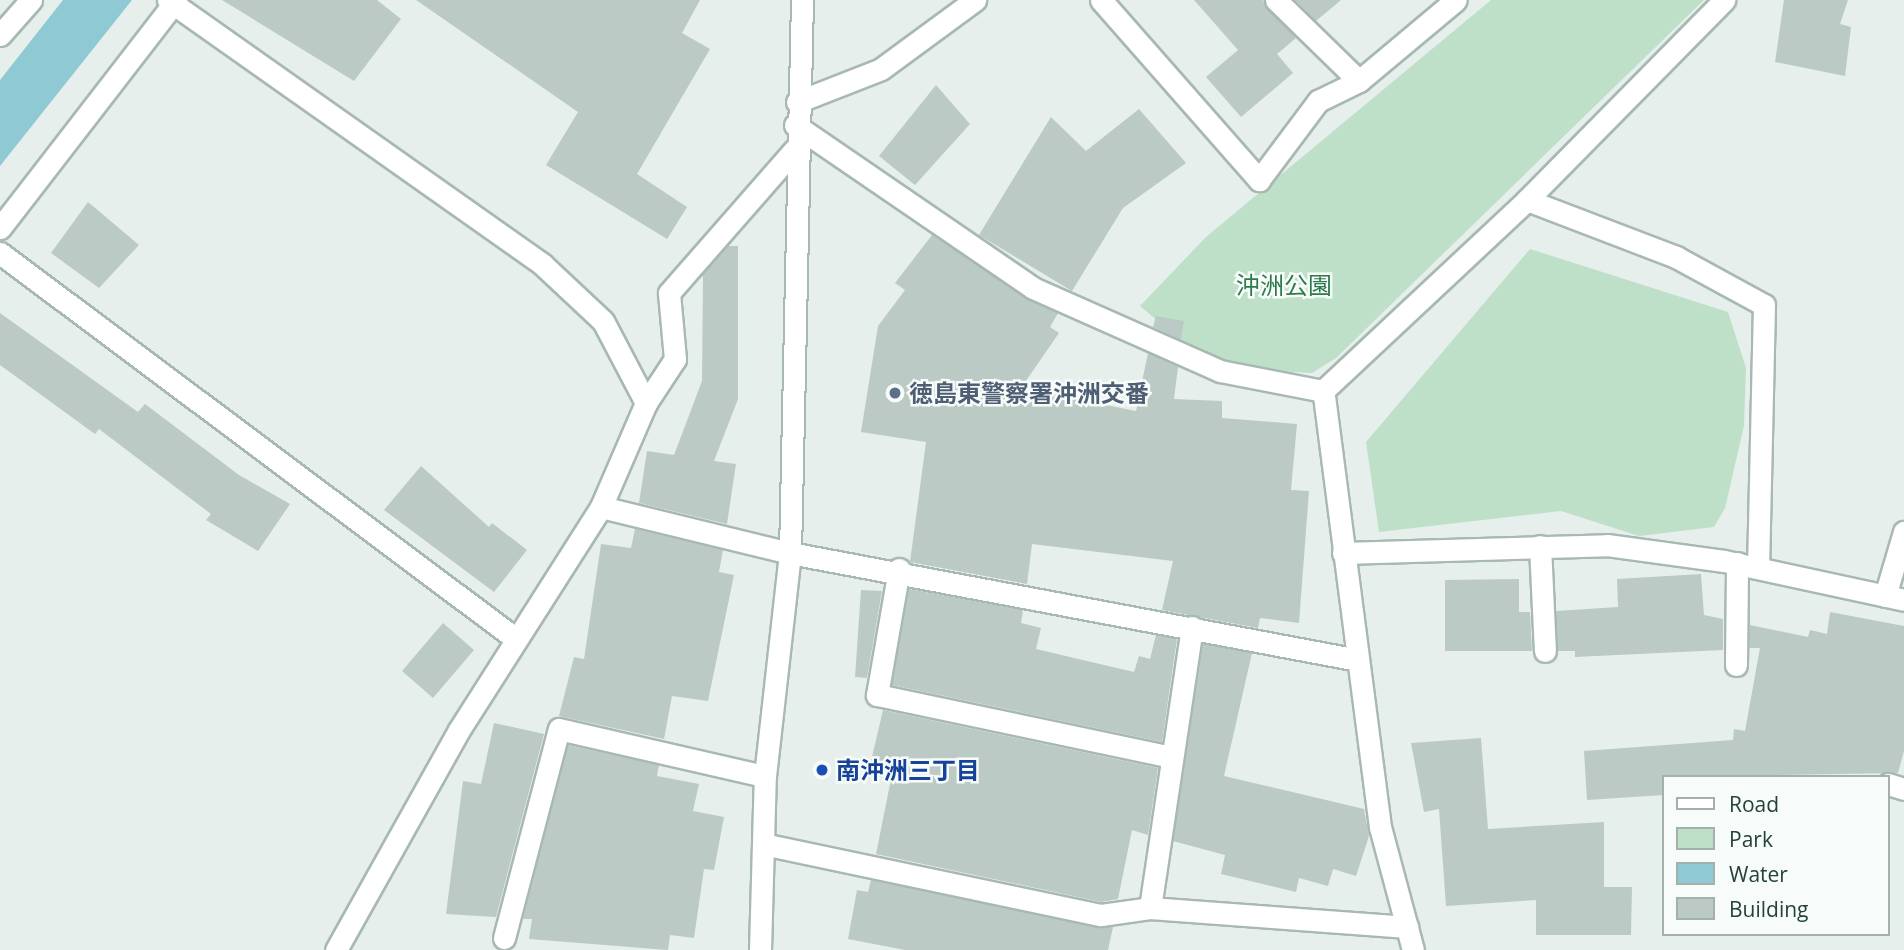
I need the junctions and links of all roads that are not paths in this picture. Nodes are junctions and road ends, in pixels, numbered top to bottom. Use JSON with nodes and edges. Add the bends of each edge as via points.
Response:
{"nodes":[{"id":1,"x":31,"y":0,"type":"edge"},
{"id":2,"x":802,"y":0,"type":"edge"},
{"id":3,"x":975,"y":0,"type":"edge"},
{"id":4,"x":1101,"y":0,"type":"edge"},
{"id":5,"x":1276,"y":0,"type":"edge"},
{"id":6,"x":1456,"y":0,"type":"edge"},
{"id":7,"x":1724,"y":0,"type":"edge"},
{"id":8,"x":172,"y":1,"type":"edge"},
{"id":9,"x":0,"y":35,"type":"edge"},
{"id":10,"x":1359,"y":81,"type":"junction"},
{"id":11,"x":797,"y":102,"type":"junction"},
{"id":12,"x":796,"y":125,"type":"junction"},
{"id":13,"x":794,"y":150,"type":"junction"},
{"id":14,"x":1527,"y":200,"type":"junction"},
{"id":15,"x":0,"y":229,"type":"edge"},
{"id":16,"x":0,"y":253,"type":"edge"},
{"id":17,"x":1323,"y":391,"type":"junction"},
{"id":18,"x":646,"y":402,"type":"junction"},
{"id":19,"x":601,"y":507,"type":"junction"},
{"id":20,"x":1904,"y":532,"type":"edge"},
{"id":21,"x":1540,"y":546,"type":"junction"},
{"id":22,"x":790,"y":553,"type":"junction"},
{"id":23,"x":1343,"y":553,"type":"junction"},
{"id":24,"x":1747,"y":566,"type":"junction"},
{"id":25,"x":898,"y":569,"type":"junction"},
{"id":26,"x":1894,"y":598,"type":"edge"},
{"id":27,"x":1192,"y":627,"type":"junction"},
{"id":28,"x":516,"y":639,"type":"junction"},
{"id":29,"x":1545,"y":651,"type":"dead end"},
{"id":30,"x":1358,"y":660,"type":"junction"},
{"id":31,"x":1736,"y":665,"type":"dead end"},
{"id":32,"x":1170,"y":757,"type":"junction"},
{"id":33,"x":765,"y":775,"type":"junction"},
{"id":34,"x":764,"y":844,"type":"junction"},
{"id":35,"x":1150,"y":908,"type":"junction"},
{"id":36,"x":1407,"y":927,"type":"junction"},
{"id":37,"x":503,"y":938,"type":"dead end"},
{"id":38,"x":336,"y":950,"type":"edge"},
{"id":39,"x":760,"y":950,"type":"edge"},
{"id":40,"x":1413,"y":950,"type":"edge"}],
"edges":[{"from":1,"to":9,"type":"street"},
{"from":2,"to":11,"type":"street"},
{"from":3,"to":11,"type":"street","via":[[881,69]]},
{"from":4,"to":10,"type":"street","via":[[1259,180],[1318,102]]},
{"from":5,"to":10,"type":"street"},
{"from":6,"to":10,"type":"street"},
{"from":7,"to":14,"type":"street"},
{"from":8,"to":15,"type":"street"},
{"from":8,"to":18,"type":"street","via":[[542,264],[603,321]]},
{"from":11,"to":12,"type":"street"},
{"from":12,"to":13,"type":"street"},
{"from":12,"to":17,"type":"street","via":[[1033,288],[1220,371]]},
{"from":13,"to":18,"type":"street","via":[[669,293],[675,359]]},
{"from":13,"to":22,"type":"street"},
{"from":14,"to":17,"type":"street"},
{"from":14,"to":24,"type":"street","via":[[1676,257],[1764,305]]},
{"from":16,"to":28,"type":"street"},
{"from":17,"to":23,"type":"street"},
{"from":18,"to":19,"type":"street"},
{"from":19,"to":22,"type":"street"},
{"from":19,"to":28,"type":"street"},
{"from":20,"to":26,"type":"street"},
{"from":21,"to":23,"type":"street"},
{"from":21,"to":24,"type":"street","via":[[1606,545]]},
{"from":21,"to":29,"type":"street"},
{"from":22,"to":25,"type":"street"},
{"from":22,"to":33,"type":"street"},
{"from":23,"to":30,"type":"street"},
{"from":24,"to":26,"type":"street"},
{"from":24,"to":31,"type":"street"},
{"from":25,"to":27,"type":"street"},
{"from":25,"to":32,"type":"street","via":[[877,695]]},
{"from":27,"to":30,"type":"street"},
{"from":27,"to":32,"type":"street"},
{"from":28,"to":38,"type":"street"},
{"from":30,"to":36,"type":"street","via":[[1380,827]]},
{"from":32,"to":35,"type":"street"},
{"from":33,"to":34,"type":"street"},
{"from":33,"to":37,"type":"street","via":[[559,729]]},
{"from":34,"to":35,"type":"street","via":[[941,886],[1101,915]]},
{"from":34,"to":39,"type":"street"},
{"from":35,"to":36,"type":"street"},
{"from":36,"to":40,"type":"street"}]}
